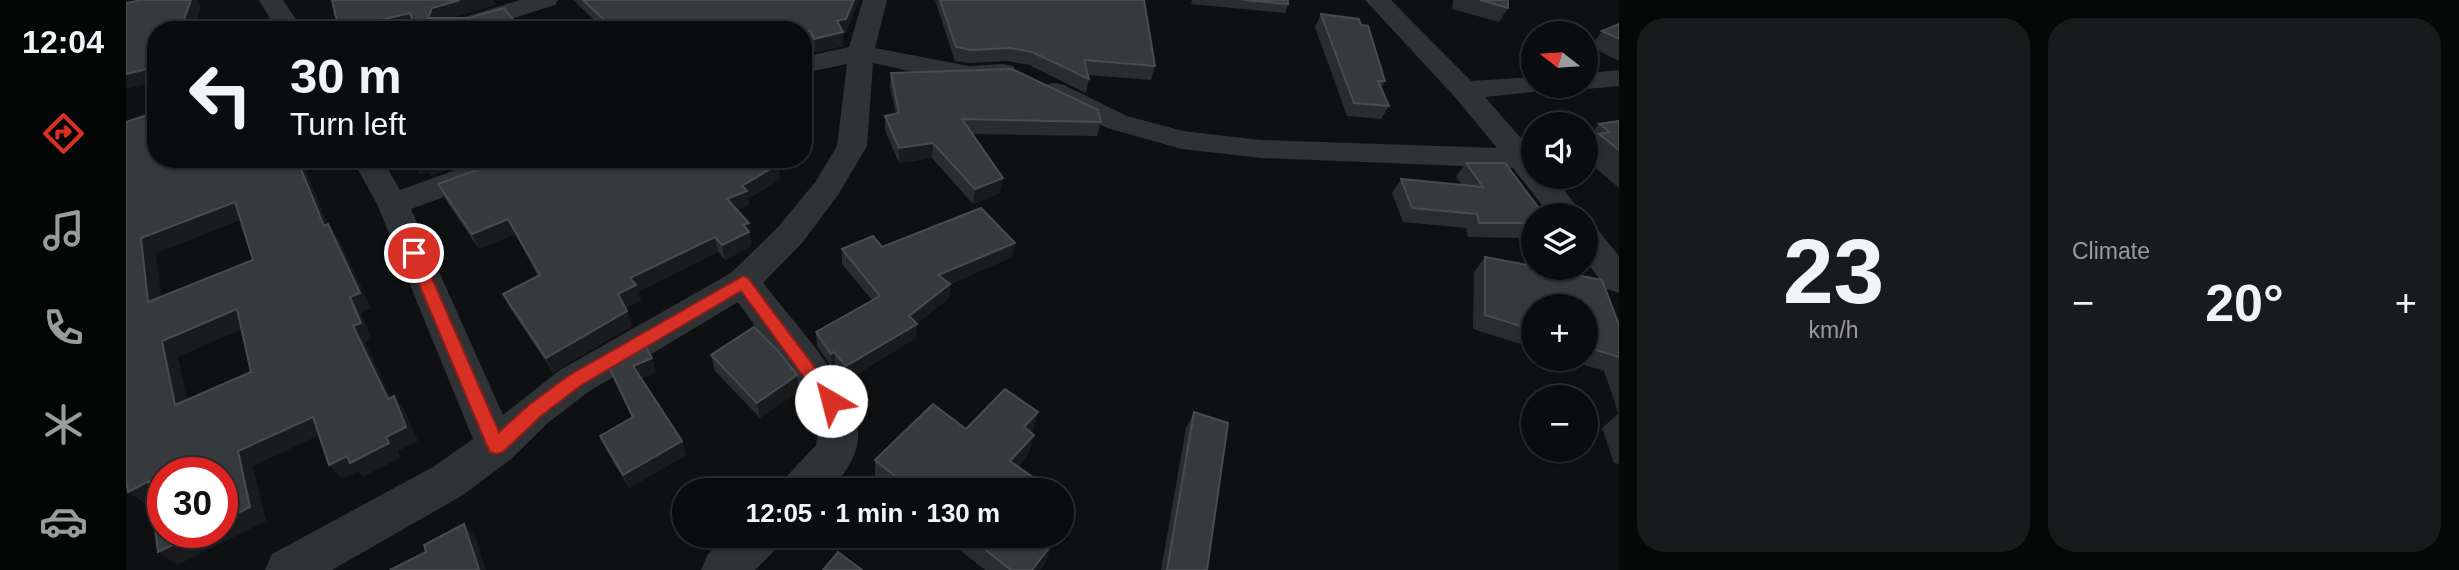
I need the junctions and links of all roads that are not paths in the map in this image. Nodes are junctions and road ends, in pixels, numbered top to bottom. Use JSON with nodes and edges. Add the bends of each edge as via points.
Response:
{"nodes":[{"id":1,"x":546,"y":0,"type":"edge"},
{"id":2,"x":875,"y":0,"type":"edge"},
{"id":3,"x":1377,"y":0,"type":"edge"},
{"id":4,"x":274,"y":1,"type":"edge"},
{"id":5,"x":285,"y":21,"type":"edge"},
{"id":6,"x":477,"y":21,"type":"edge"},
{"id":7,"x":861,"y":53,"type":"junction"},
{"id":8,"x":812,"y":63,"type":"edge"},
{"id":9,"x":1619,"y":78,"type":"edge"},
{"id":10,"x":1598,"y":80,"type":"edge"},
{"id":11,"x":1521,"y":86,"type":"edge"},
{"id":12,"x":1464,"y":90,"type":"junction"},
{"id":13,"x":1521,"y":157,"type":"edge"},
{"id":14,"x":373,"y":168,"type":"edge"},
{"id":15,"x":492,"y":168,"type":"edge"},
{"id":16,"x":1521,"y":168,"type":"edge"},
{"id":17,"x":1547,"y":189,"type":"edge"},
{"id":18,"x":1558,"y":203,"type":"edge"},
{"id":19,"x":393,"y":204,"type":"junction"},
{"id":20,"x":1598,"y":254,"type":"edge"},
{"id":21,"x":1619,"y":281,"type":"edge"},
{"id":22,"x":743,"y":282,"type":"junction"},
{"id":23,"x":496,"y":446,"type":"junction"},
{"id":24,"x":814,"y":478,"type":"edge"},
{"id":25,"x":746,"y":548,"type":"edge"},
{"id":26,"x":288,"y":570,"type":"edge"},
{"id":27,"x":724,"y":570,"type":"edge"}],
"edges":[{"from":1,"to":6,"type":"street"},
{"from":2,"to":7,"type":"street"},
{"from":3,"to":12,"type":"street"},
{"from":4,"to":5,"type":"street"},
{"from":7,"to":8,"type":"street"},
{"from":7,"to":16,"type":"street","via":[[969,74],[1019,74],[1117,122],[1182,139]]},
{"from":7,"to":22,"type":"street","via":[[852,146],[805,216]]},
{"from":9,"to":10,"type":"street"},
{"from":11,"to":12,"type":"street"},
{"from":12,"to":13,"type":"street"},
{"from":14,"to":19,"type":"street"},
{"from":15,"to":19,"type":"street"},
{"from":17,"to":18,"type":"street"},
{"from":19,"to":23,"type":"street"},
{"from":20,"to":21,"type":"street"},
{"from":22,"to":23,"type":"street","via":[[574,381]]},
{"from":22,"to":24,"type":"street","via":[[831,401],[838,418],[840,438],[833,459]]},
{"from":23,"to":26,"type":"street","via":[[448,481]]},
{"from":25,"to":27,"type":"street"}]}
